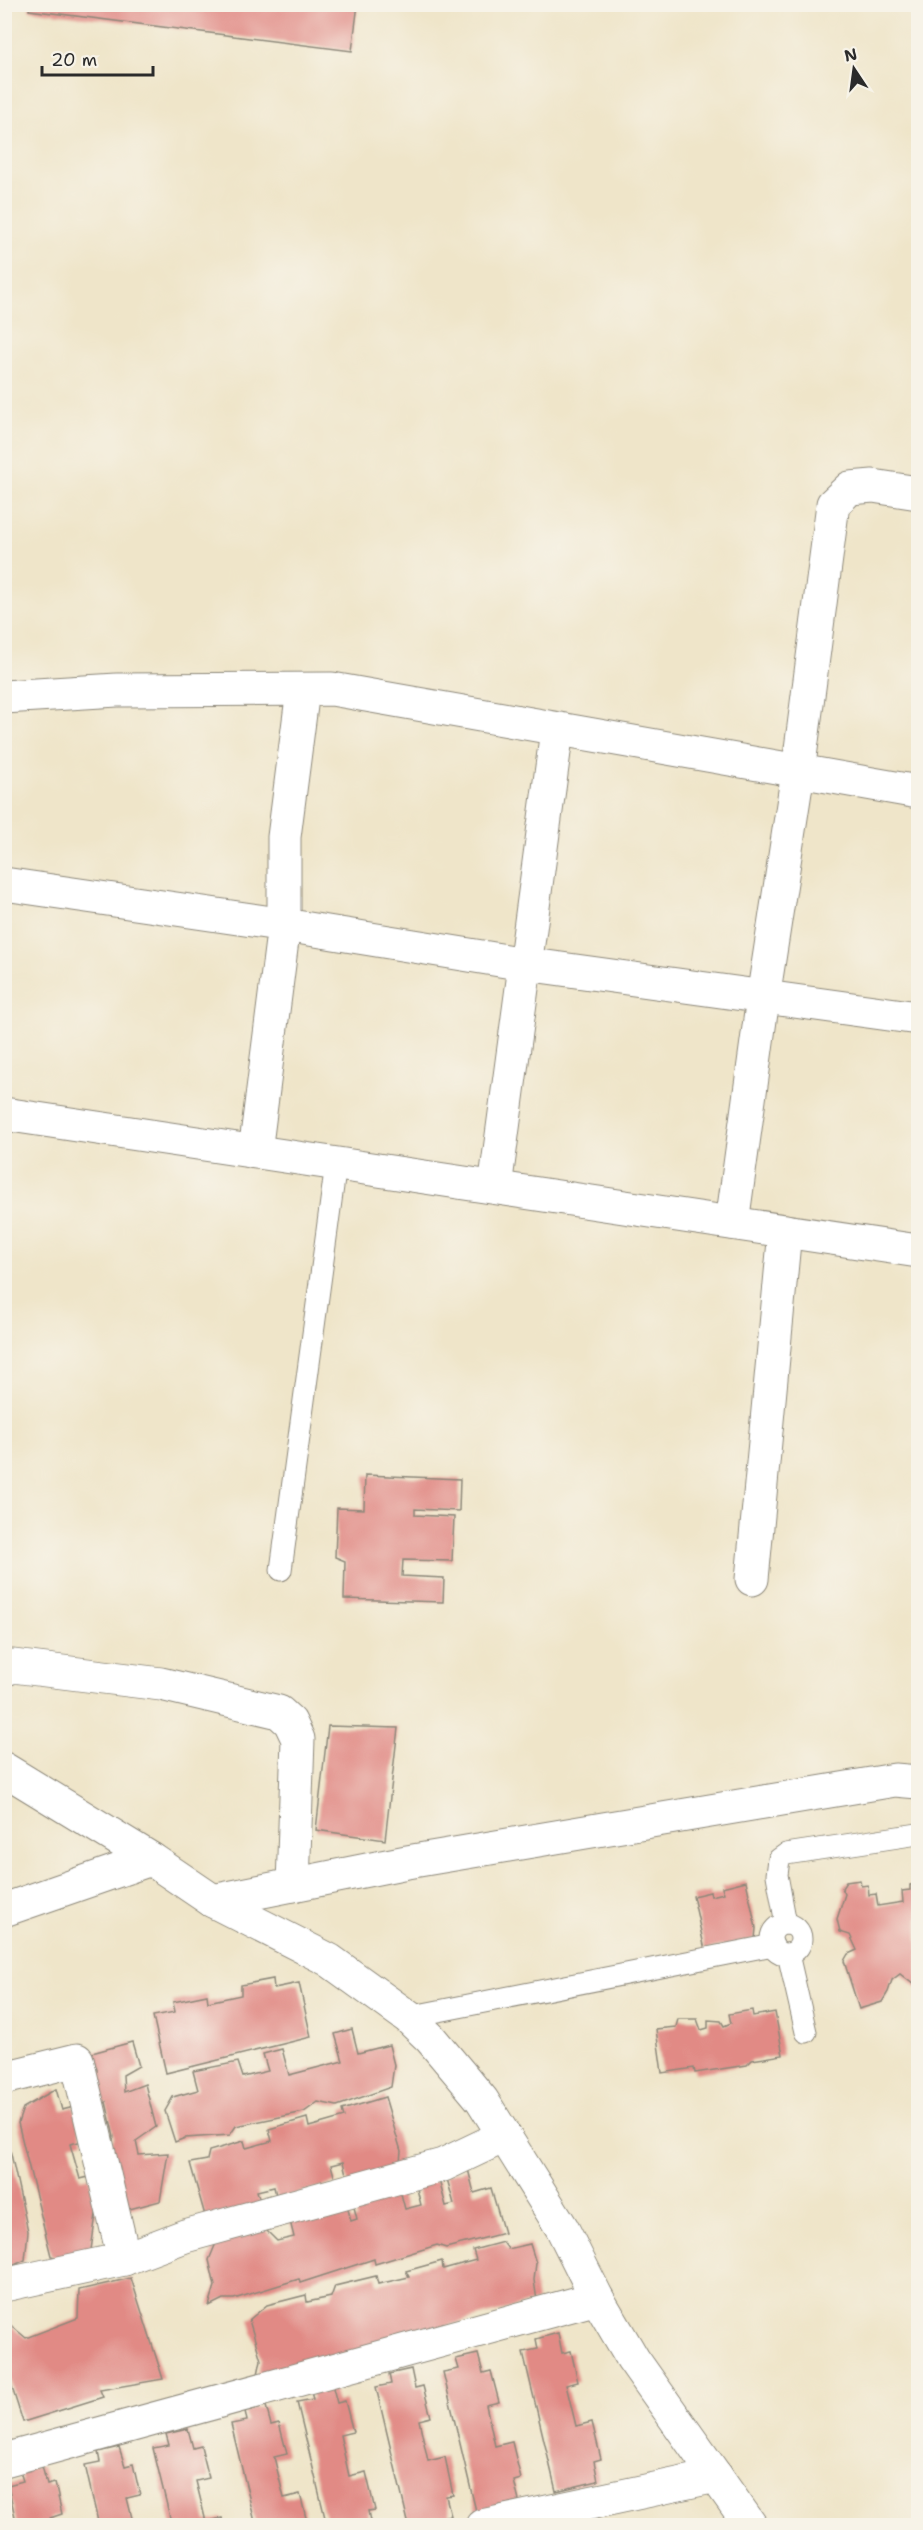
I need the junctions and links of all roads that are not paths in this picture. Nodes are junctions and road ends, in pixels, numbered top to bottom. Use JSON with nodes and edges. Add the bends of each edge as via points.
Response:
{"nodes":[{"id":1,"x":918,"y":493,"type":"edge"},
{"id":2,"x":303,"y":690,"type":"junction"},
{"id":3,"x":4,"y":697,"type":"edge"},
{"id":4,"x":557,"y":730,"type":"junction"},
{"id":5,"x":798,"y":772,"type":"junction"},
{"id":6,"x":918,"y":792,"type":"edge"},
{"id":7,"x":4,"y":884,"type":"edge"},
{"id":8,"x":284,"y":925,"type":"junction"},
{"id":9,"x":525,"y":964,"type":"junction"},
{"id":10,"x":763,"y":998,"type":"junction"},
{"id":11,"x":918,"y":1018,"type":"edge"},
{"id":12,"x":4,"y":1114,"type":"edge"},
{"id":13,"x":255,"y":1152,"type":"junction"},
{"id":14,"x":336,"y":1164,"type":"junction"},
{"id":15,"x":495,"y":1187,"type":"junction"},
{"id":16,"x":732,"y":1223,"type":"junction"},
{"id":17,"x":785,"y":1231,"type":"junction"},
{"id":18,"x":918,"y":1251,"type":"edge"},
{"id":19,"x":281,"y":1570,"type":"dead end"},
{"id":20,"x":752,"y":1579,"type":"dead end"},
{"id":21,"x":4,"y":1671,"type":"edge"},
{"id":22,"x":4,"y":1769,"type":"edge"},
{"id":23,"x":918,"y":1782,"type":"edge"},
{"id":24,"x":918,"y":1834,"type":"edge"},
{"id":25,"x":151,"y":1859,"type":"junction"},
{"id":26,"x":293,"y":1885,"type":"junction"},
{"id":27,"x":213,"y":1901,"type":"junction"},
{"id":28,"x":4,"y":1910,"type":"edge"},
{"id":29,"x":781,"y":1949,"type":"junction"},
{"id":30,"x":408,"y":2017,"type":"junction"},
{"id":31,"x":806,"y":2032,"type":"dead end"},
{"id":32,"x":4,"y":2078,"type":"edge"},
{"id":33,"x":504,"y":2136,"type":"junction"},
{"id":34,"x":124,"y":2259,"type":"junction"},
{"id":35,"x":4,"y":2285,"type":"edge"},
{"id":36,"x":597,"y":2298,"type":"junction"},
{"id":37,"x":4,"y":2460,"type":"edge"},
{"id":38,"x":716,"y":2476,"type":"junction"},
{"id":39,"x":482,"y":2526,"type":"edge"},
{"id":40,"x":751,"y":2526,"type":"edge"}],
"edges":[{"from":1,"to":5,"type":"street","via":[[873,486],[850,488],[833,504]]},
{"from":2,"to":3,"type":"street","via":[[117,690]]},
{"from":2,"to":4,"type":"street","via":[[332,689]]},
{"from":2,"to":8,"type":"street","via":[[284,837]]},
{"from":4,"to":5,"type":"street"},
{"from":4,"to":9,"type":"street"},
{"from":5,"to":6,"type":"street"},
{"from":5,"to":10,"type":"street"},
{"from":7,"to":8,"type":"street"},
{"from":8,"to":9,"type":"street"},
{"from":8,"to":13,"type":"street"},
{"from":9,"to":10,"type":"street"},
{"from":9,"to":15,"type":"street"},
{"from":10,"to":11,"type":"street"},
{"from":10,"to":16,"type":"street"},
{"from":12,"to":13,"type":"street"},
{"from":13,"to":14,"type":"street"},
{"from":14,"to":15,"type":"street"},
{"from":14,"to":19,"type":"lane"},
{"from":15,"to":16,"type":"street"},
{"from":16,"to":17,"type":"street"},
{"from":17,"to":18,"type":"street"},
{"from":17,"to":20,"type":"street"},
{"from":21,"to":26,"type":"street","via":[[13,1666],[161,1684],[279,1712],[290,1722],[298,1739]]},
{"from":22,"to":25,"type":"street"},
{"from":23,"to":26,"type":"street","via":[[895,1780],[407,1862]]},
{"from":24,"to":29,"type":"lane","via":[[786,1854],[779,1859],[777,1875],[786,1924],[774,1932]]},
{"from":25,"to":27,"type":"street"},
{"from":25,"to":28,"type":"street"},
{"from":26,"to":27,"type":"street"},
{"from":27,"to":30,"type":"street","via":[[329,1960]]},
{"from":29,"to":30,"type":"lane"},
{"from":29,"to":31,"type":"lane"},
{"from":30,"to":33,"type":"street","via":[[482,2100]]},
{"from":32,"to":34,"type":"street","via":[[77,2060]]},
{"from":33,"to":34,"type":"street","via":[[443,2165],[185,2236]]},
{"from":33,"to":36,"type":"street","via":[[562,2229]]},
{"from":34,"to":35,"type":"street"},
{"from":36,"to":37,"type":"street"},
{"from":36,"to":38,"type":"street","via":[[633,2360]]},
{"from":38,"to":39,"type":"street"},
{"from":38,"to":40,"type":"street"}]}
